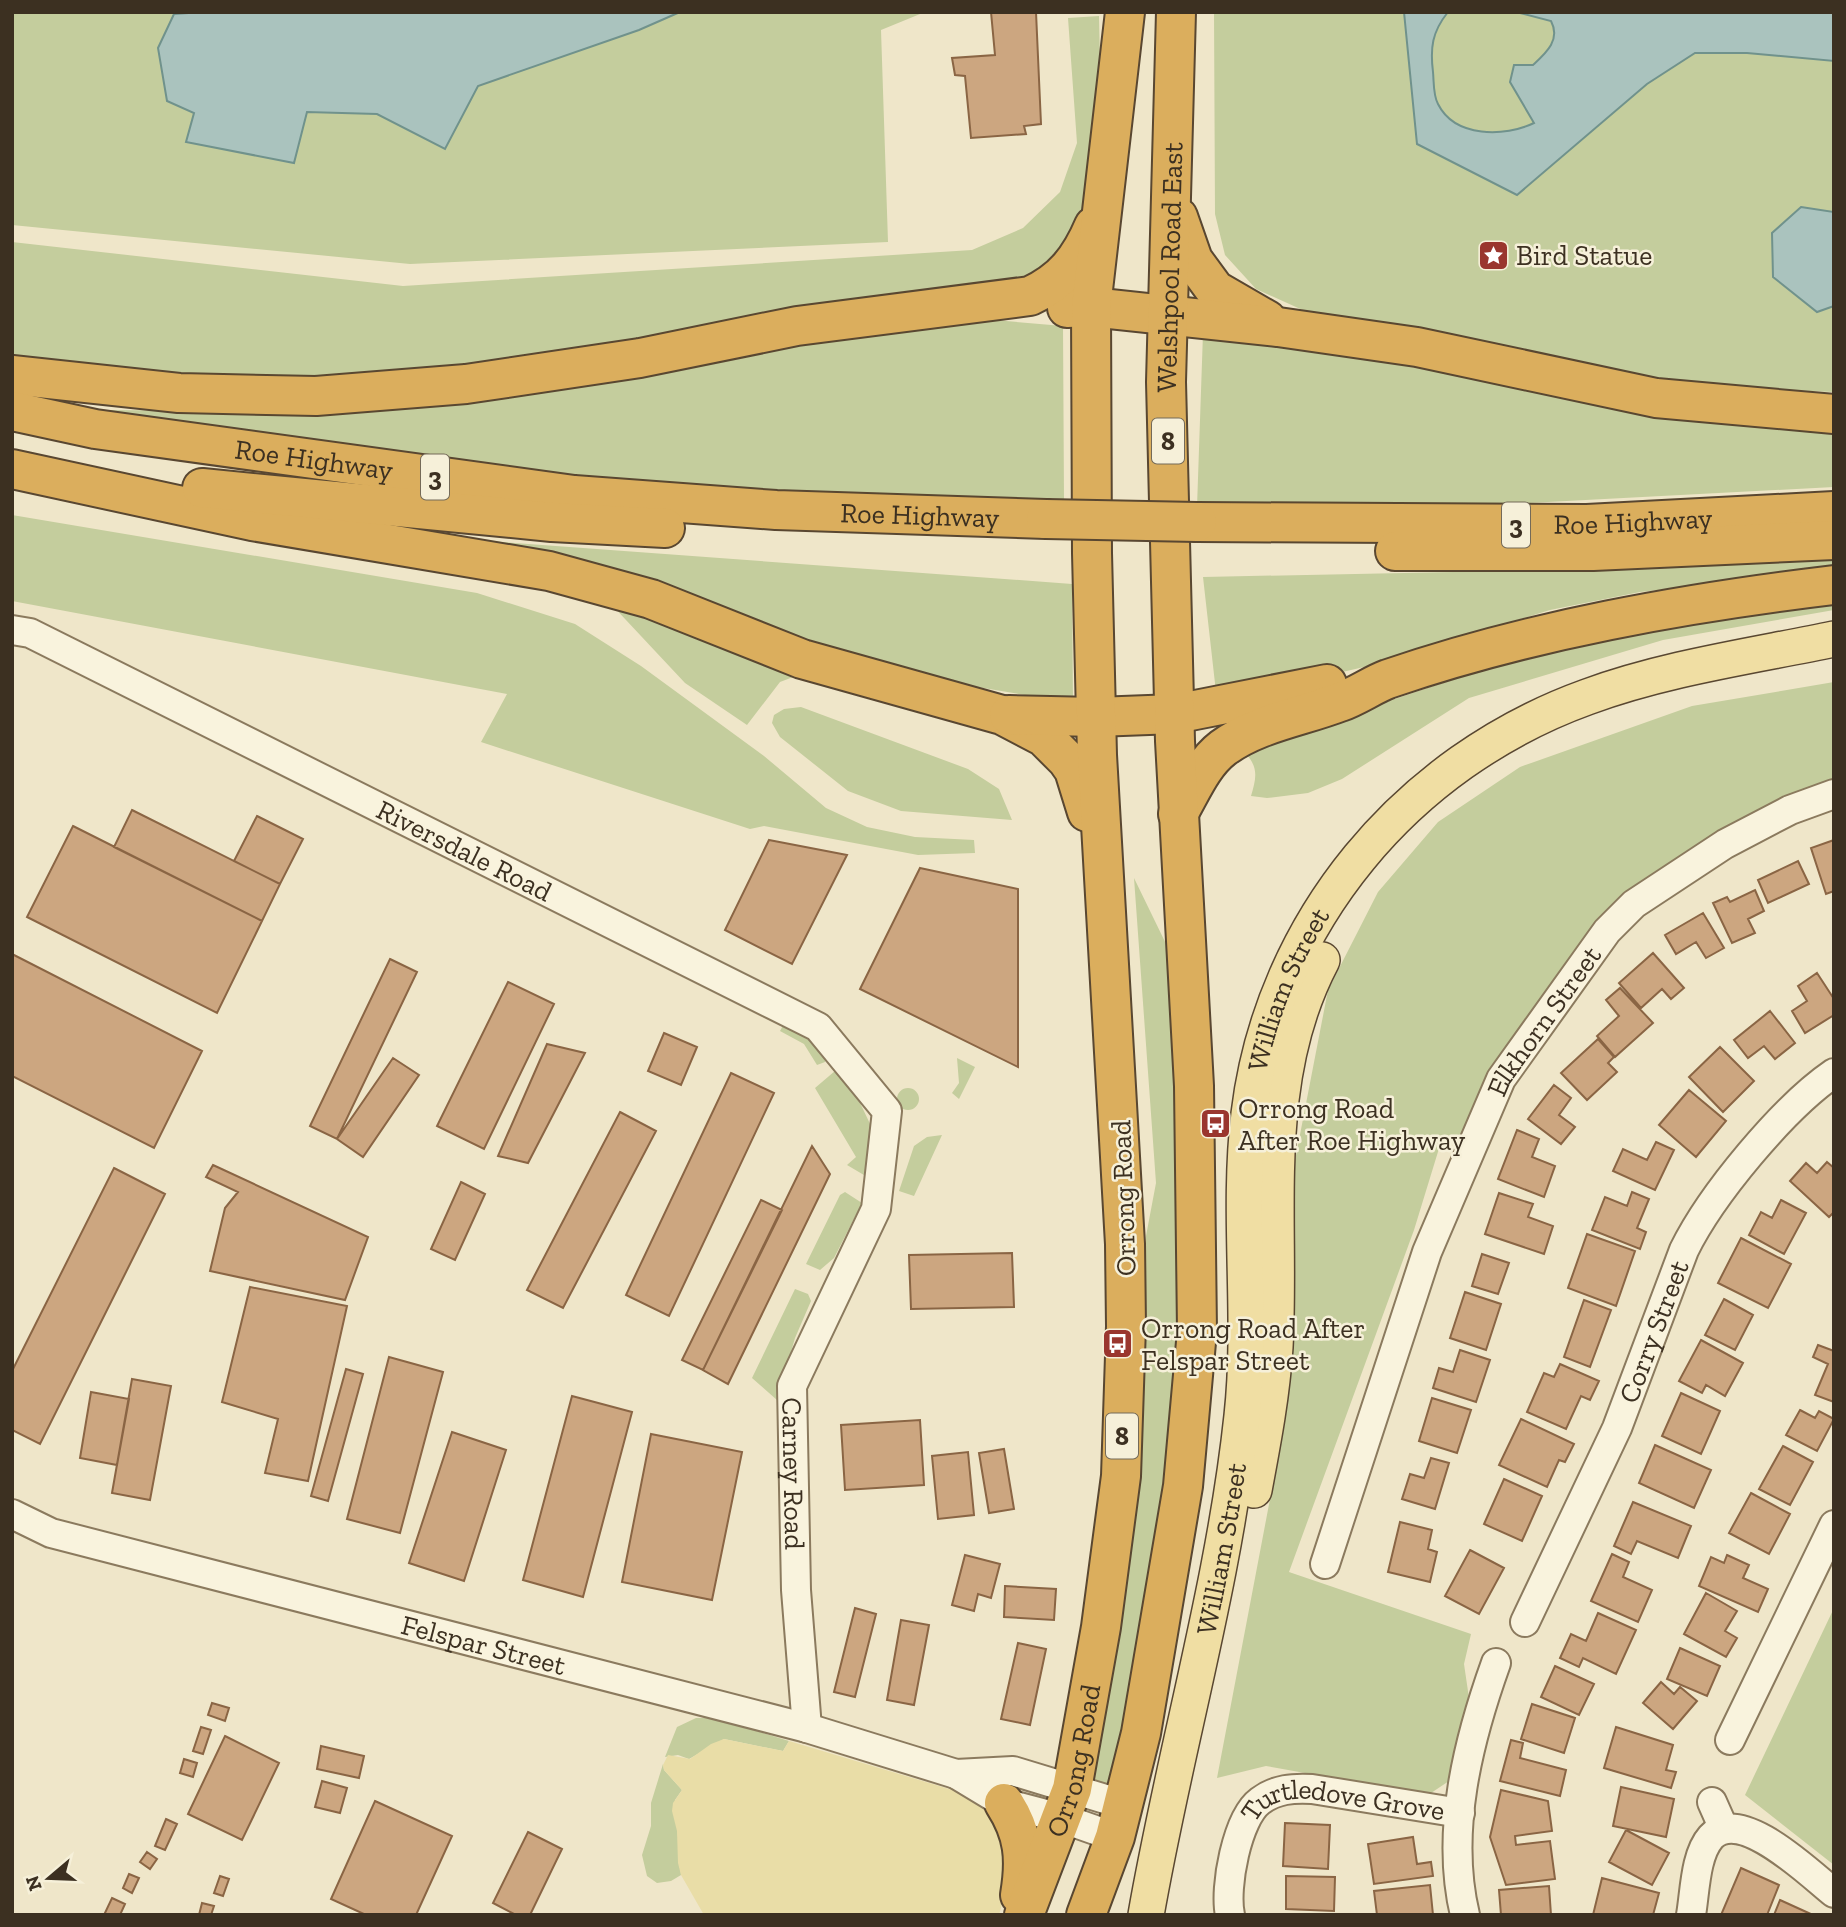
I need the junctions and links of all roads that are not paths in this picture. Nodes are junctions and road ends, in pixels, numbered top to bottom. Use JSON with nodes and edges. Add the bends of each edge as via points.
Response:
{"nodes":[{"id":1,"x":1125,"y":12,"type":"edge"},
{"id":2,"x":1176,"y":12,"type":"edge"},
{"id":3,"x":1170,"y":195,"type":"junction"},
{"id":4,"x":1103,"y":205,"type":"junction"},
{"id":5,"x":1091,"y":307,"type":"junction"},
{"id":6,"x":908,"y":310,"type":"junction"},
{"id":7,"x":1168,"y":315,"type":"junction"},
{"id":8,"x":1278,"y":327,"type":"junction"},
{"id":9,"x":12,"y":375,"type":"edge"},
{"id":10,"x":12,"y":411,"type":"edge"},
{"id":11,"x":1834,"y":414,"type":"edge"},
{"id":12,"x":12,"y":462,"type":"edge"},
{"id":13,"x":12,"y":469,"type":"edge"},
{"id":14,"x":1834,"y":511,"type":"edge"},
{"id":15,"x":1046,"y":532,"type":"junction"},
{"id":16,"x":1834,"y":540,"type":"edge"},
{"id":17,"x":1189,"y":545,"type":"junction"},
{"id":18,"x":1834,"y":585,"type":"edge"},
{"id":19,"x":12,"y":630,"type":"edge"},
{"id":20,"x":1834,"y":639,"type":"edge"},
{"id":21,"x":1834,"y":659,"type":"edge"},
{"id":22,"x":1385,"y":680,"type":"junction"},
{"id":23,"x":1175,"y":714,"type":"junction"},
{"id":24,"x":1002,"y":715,"type":"junction"},
{"id":25,"x":1096,"y":717,"type":"junction"},
{"id":26,"x":1834,"y":794,"type":"edge"},
{"id":27,"x":1178,"y":814,"type":"junction"},
{"id":28,"x":1102,"y":861,"type":"junction"},
{"id":29,"x":1834,"y":1073,"type":"edge"},
{"id":30,"x":887,"y":1111,"type":"joint"},
{"id":31,"x":12,"y":1514,"type":"edge"},
{"id":32,"x":1834,"y":1525,"type":"edge"},
{"id":33,"x":1325,"y":1564,"type":"dead end"},
{"id":34,"x":1525,"y":1622,"type":"dead end"},
{"id":35,"x":1496,"y":1663,"type":"dead end"},
{"id":36,"x":807,"y":1728,"type":"junction"},
{"id":37,"x":1730,"y":1740,"type":"dead end"},
{"id":38,"x":956,"y":1774,"type":"junction"},
{"id":39,"x":1712,"y":1802,"type":"dead end"},
{"id":40,"x":1004,"y":1803,"type":"junction"},
{"id":41,"x":1066,"y":1804,"type":"junction"},
{"id":42,"x":1460,"y":1813,"type":"junction"},
{"id":43,"x":1120,"y":1821,"type":"junction"},
{"id":44,"x":1724,"y":1829,"type":"junction"},
{"id":45,"x":1834,"y":1893,"type":"edge"},
{"id":46,"x":1017,"y":1915,"type":"edge"},
{"id":47,"x":1024,"y":1915,"type":"edge"},
{"id":48,"x":1086,"y":1915,"type":"edge"},
{"id":49,"x":1146,"y":1915,"type":"edge"},
{"id":50,"x":1168,"y":1915,"type":"edge"},
{"id":51,"x":1230,"y":1915,"type":"edge"},
{"id":52,"x":1465,"y":1915,"type":"edge"},
{"id":53,"x":1691,"y":1915,"type":"edge"}],
"edges":[{"from":1,"to":4,"type":"highway","number":"8"},
{"from":2,"to":3,"type":"highway","name":"Welshpool Road East","number":"8"},
{"from":3,"to":7,"type":"highway","name":"Welshpool Road East","number":"8"},
{"from":3,"to":8,"type":"highway","via":[[1193,260],[1215,290]]},
{"from":4,"to":5,"type":"highway","number":"8"},
{"from":4,"to":6,"type":"highway","via":[[1082,253],[1051,286],[1007,300]]},
{"from":5,"to":6,"type":"highway"},
{"from":5,"to":7,"type":"highway"},
{"from":5,"to":25,"type":"highway","name":"Orrong Road","number":"8"},
{"from":6,"to":9,"type":"highway","via":[[466,384],[316,396],[178,393]]},
{"from":7,"to":8,"type":"highway"},
{"from":7,"to":17,"type":"highway","name":"Welshpool Road East","number":"8"},
{"from":8,"to":11,"type":"highway","via":[[1417,347],[1656,398]]},
{"from":10,"to":15,"type":"highway","name":"Roe Highway","number":"3","via":[[95,429],[575,495]]},
{"from":12,"to":15,"type":"highway","name":"Roe Highway","number":"3","via":[[237,492],[552,522]]},
{"from":13,"to":24,"type":"highway","via":[[252,521],[549,572],[650,599],[802,659]]},
{"from":14,"to":17,"type":"highway","name":"Roe Highway","number":"3"},
{"from":15,"to":17,"type":"highway","name":"Roe Highway","number":"3","bridge":true},
{"from":16,"to":17,"type":"highway","name":"Roe Highway","number":"3","via":[[1580,551]]},
{"from":17,"to":23,"type":"highway","name":"Orrong Road","number":"8"},
{"from":18,"to":22,"type":"highway","via":[[1745,596],[1531,638]]},
{"from":19,"to":30,"type":"street","name":"Riversdale Road","via":[[30,633],[818,1027]]},
{"from":20,"to":49,"type":"main road","name":"William Street","via":[[1590,695],[1484,746],[1387,823],[1312,927],[1268,1028],[1250,1110],[1245,1159],[1247,1344],[1242,1414],[1224,1548]]},
{"from":21,"to":50,"type":"main road","name":"William Street","via":[[1667,693],[1546,735],[1450,793],[1371,873],[1345,916],[1305,998],[1285,1062],[1278,1109],[1275,1347],[1268,1416]]},
{"from":22,"to":23,"type":"highway","via":[[1336,682]]},
{"from":22,"to":27,"type":"highway","via":[[1342,701],[1247,733],[1223,748],[1208,763]]},
{"from":23,"to":25,"type":"highway"},
{"from":23,"to":27,"type":"highway","name":"Orrong Road","number":"8"},
{"from":24,"to":25,"type":"highway"},
{"from":24,"to":28,"type":"highway","via":[[1044,737],[1074,769]]},
{"from":25,"to":28,"type":"highway","name":"Orrong Road","number":"8"},
{"from":26,"to":33,"type":"street","name":"Elkhorn Street","via":[[1790,810],[1725,845],[1633,904],[1607,931],[1502,1079],[1427,1252]]},
{"from":27,"to":43,"type":"highway","name":"Orrong Road","number":"8","via":[[1194,1086],[1196,1331],[1183,1486],[1155,1655]]},
{"from":28,"to":41,"type":"highway","name":"Orrong Road","number":"8","via":[[1119,1096],[1126,1326],[1121,1476],[1095,1666]]},
{"from":29,"to":34,"type":"street","name":"Corry Street","via":[[1794,1108],[1715,1196],[1697,1223],[1617,1428]]},
{"from":30,"to":36,"type":"street","name":"Carney Road","via":[[876,1209],[792,1387],[796,1590]]},
{"from":31,"to":36,"type":"street","name":"Felspar Street","via":[[51,1533]]},
{"from":32,"to":37,"type":"street"},
{"from":35,"to":42,"type":"street","via":[[1480,1707]]},
{"from":36,"to":38,"type":"street","name":"Felspar Street"},
{"from":38,"to":40,"type":"street","name":"Felspar Street"},
{"from":38,"to":41,"type":"street","name":"Felspar Street","via":[[1013,1771]]},
{"from":39,"to":44,"type":"street"},
{"from":40,"to":41,"type":"street","name":"Felspar Street"},
{"from":40,"to":46,"type":"highway","via":[[1019,1826],[1024,1857]]},
{"from":41,"to":43,"type":"street","name":"Felspar Street"},
{"from":41,"to":47,"type":"highway","name":"Orrong Road","number":"8"},
{"from":42,"to":51,"type":"street","name":"Turtledove Grove","via":[[1312,1789],[1273,1792],[1257,1802],[1247,1817],[1228,1884]]},
{"from":42,"to":52,"type":"street","via":[[1458,1854]]},
{"from":43,"to":48,"type":"highway","name":"Orrong Road","number":"8"},
{"from":44,"to":45,"type":"street","via":[[1752,1832],[1765,1839]]},
{"from":44,"to":53,"type":"street","via":[[1712,1836],[1704,1851]]}]}
